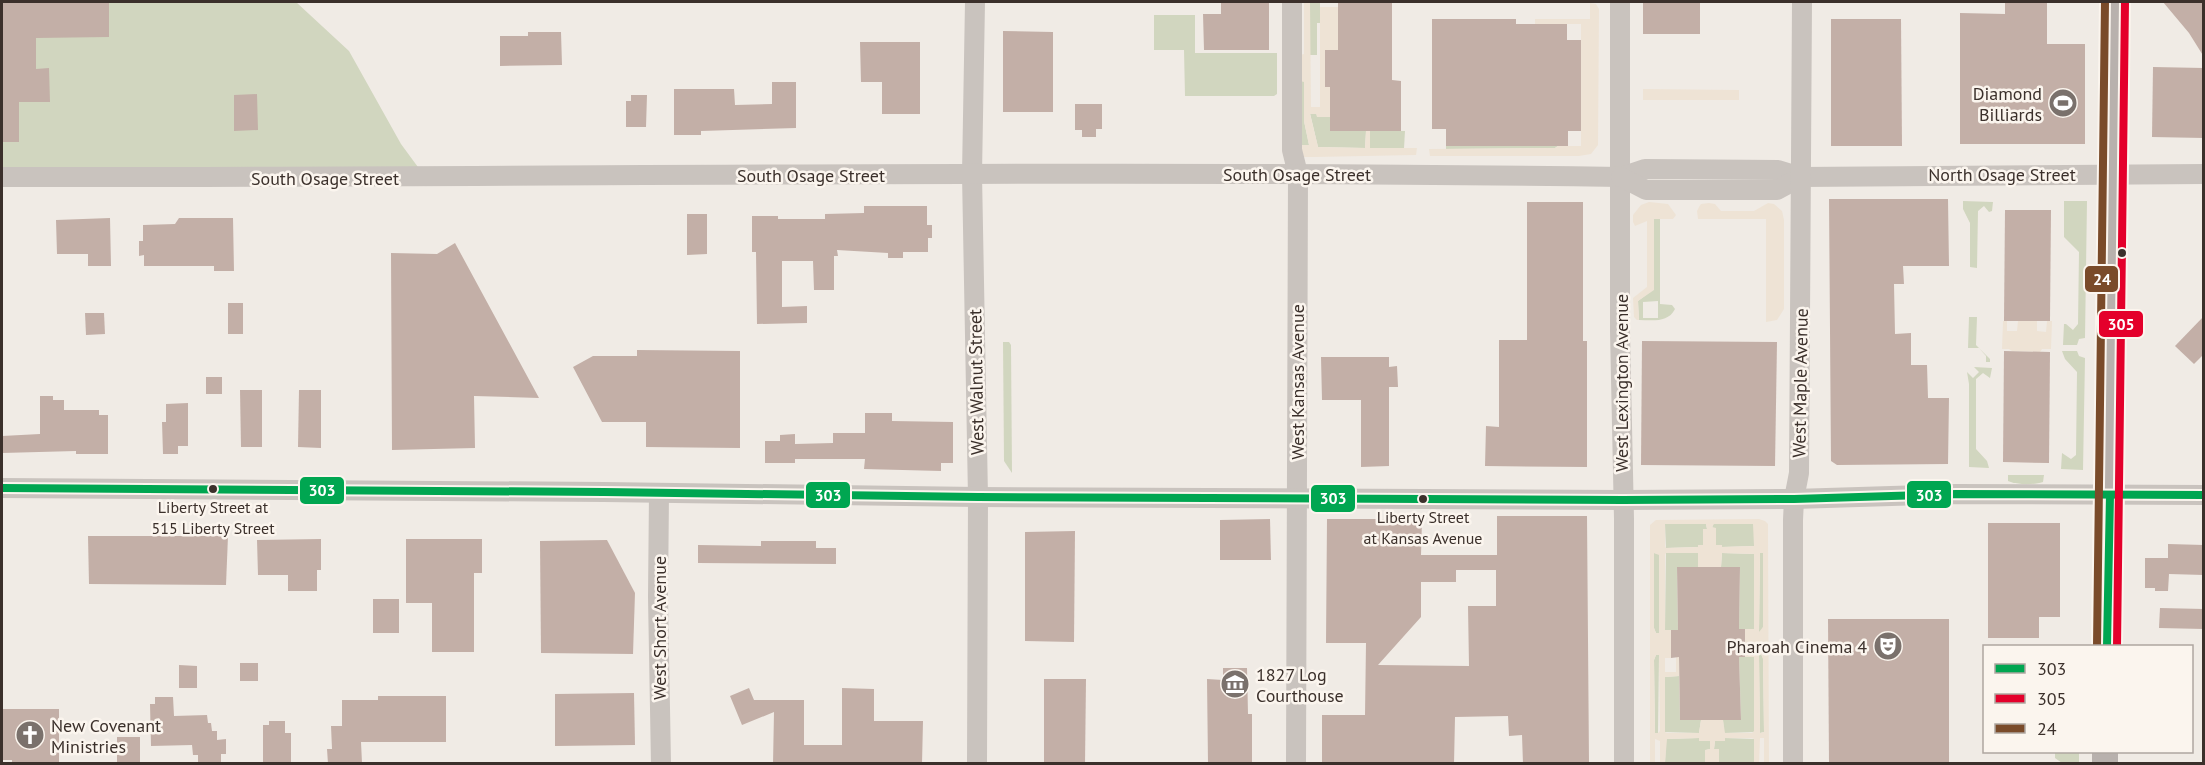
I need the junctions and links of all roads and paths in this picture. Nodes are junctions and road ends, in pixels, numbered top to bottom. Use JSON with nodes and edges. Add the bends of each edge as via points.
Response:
{"nodes":[{"id":1,"x":975,"y":2,"type":"edge"},
{"id":2,"x":1292,"y":2,"type":"edge"},
{"id":3,"x":1620,"y":2,"type":"edge"},
{"id":4,"x":1802,"y":2,"type":"edge"},
{"id":5,"x":2115,"y":2,"type":"edge"},
{"id":6,"x":972,"y":174,"type":"junction"},
{"id":7,"x":1298,"y":174,"type":"junction"},
{"id":8,"x":2113,"y":174,"type":"junction"},
{"id":9,"x":2204,"y":174,"type":"edge"},
{"id":10,"x":2,"y":177,"type":"edge"},
{"id":11,"x":1621,"y":177,"type":"junction"},
{"id":12,"x":1801,"y":177,"type":"junction"},
{"id":13,"x":2,"y":489,"type":"edge"},
{"id":14,"x":659,"y":493,"type":"junction"},
{"id":15,"x":2110,"y":495,"type":"junction"},
{"id":16,"x":2204,"y":495,"type":"edge"},
{"id":17,"x":978,"y":497,"type":"junction"},
{"id":18,"x":1297,"y":498,"type":"junction"},
{"id":19,"x":1794,"y":499,"type":"junction"},
{"id":20,"x":1623,"y":500,"type":"junction"},
{"id":21,"x":2107,"y":645,"type":"edge"},
{"id":22,"x":661,"y":764,"type":"edge"},
{"id":23,"x":977,"y":764,"type":"edge"},
{"id":24,"x":1296,"y":764,"type":"edge"},
{"id":25,"x":1624,"y":764,"type":"edge"},
{"id":26,"x":1793,"y":764,"type":"edge"}],
"edges":[{"from":1,"to":6,"type":"street","name":"West Walnut Street"},
{"from":2,"to":7,"type":"street","name":"West Kansas Avenue","via":[[1292,155]]},
{"from":3,"to":11,"type":"street","name":"West Lexington Avenue"},
{"from":4,"to":12,"type":"street","name":"West Maple Avenue"},
{"from":5,"to":8,"type":"main road"},
{"from":6,"to":7,"type":"street","name":"South Osage Street"},
{"from":6,"to":10,"type":"street","name":"South Osage Street"},
{"from":6,"to":17,"type":"street","name":"West Walnut Street"},
{"from":7,"to":11,"type":"street","name":"South Osage Street"},
{"from":7,"to":18,"type":"street","name":"West Kansas Avenue"},
{"from":8,"to":9,"type":"street","name":"North Osage Street"},
{"from":8,"to":12,"type":"street","name":"North Osage Street"},
{"from":8,"to":15,"type":"main road"},
{"from":11,"to":12,"type":"street","name":"North Osage Street","via":[[1645,169],[1778,170]]},
{"from":11,"to":20,"type":"street","name":"West Lexington Avenue"},
{"from":12,"to":19,"type":"street","name":"West Maple Avenue","via":[[1799,473]]},
{"from":13,"to":14,"type":"street"},
{"from":14,"to":17,"type":"street"},
{"from":14,"to":22,"type":"street","name":"West Short Avenue"},
{"from":15,"to":16,"type":"street"},
{"from":15,"to":19,"type":"street"},
{"from":15,"to":21,"type":"main road"},
{"from":17,"to":18,"type":"street"},
{"from":17,"to":23,"type":"street","name":"West Walnut Street"},
{"from":18,"to":20,"type":"street"},
{"from":18,"to":24,"type":"street","name":"West Kansas Avenue"},
{"from":19,"to":20,"type":"street"},
{"from":19,"to":26,"type":"street","name":"West Maple Avenue"},
{"from":20,"to":25,"type":"street","name":"West Lexington Avenue"}]}
